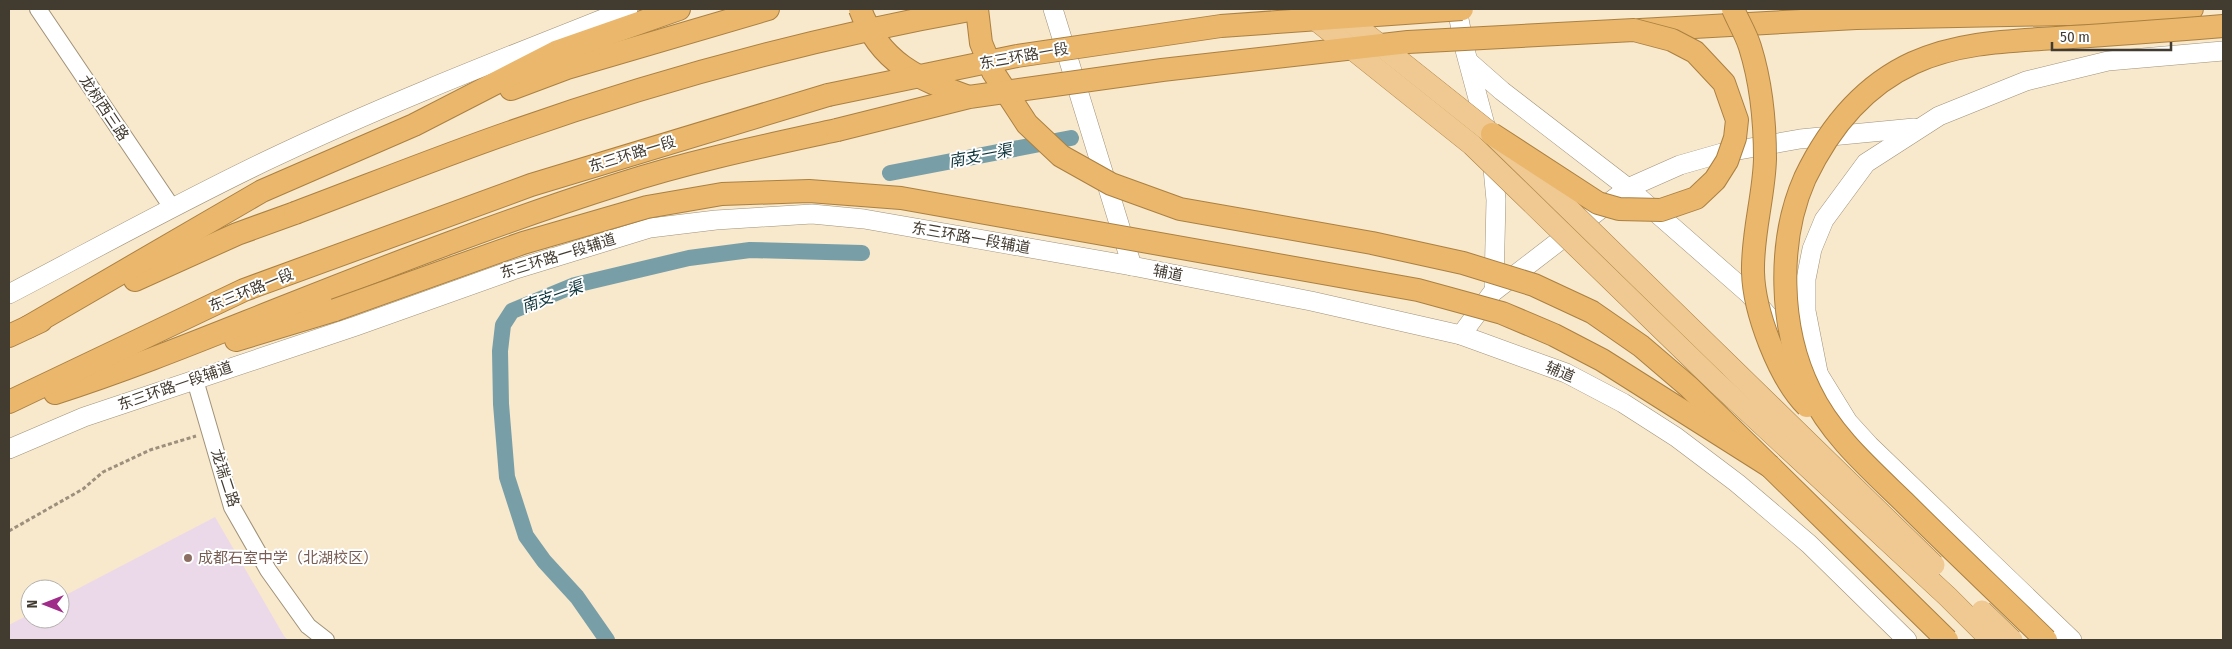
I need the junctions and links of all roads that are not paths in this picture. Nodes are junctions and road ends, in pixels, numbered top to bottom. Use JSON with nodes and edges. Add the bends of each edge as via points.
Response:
{"nodes":[{"id":1,"x":38,"y":9,"type":"edge"},
{"id":2,"x":628,"y":9,"type":"edge"},
{"id":3,"x":679,"y":9,"type":"edge"},
{"id":4,"x":768,"y":9,"type":"edge"},
{"id":5,"x":860,"y":9,"type":"edge"},
{"id":6,"x":976,"y":9,"type":"edge"},
{"id":7,"x":1053,"y":9,"type":"edge"},
{"id":8,"x":1335,"y":9,"type":"edge"},
{"id":9,"x":1457,"y":9,"type":"edge"},
{"id":10,"x":1462,"y":9,"type":"edge"},
{"id":11,"x":1732,"y":9,"type":"edge"},
{"id":12,"x":2192,"y":9,"type":"edge"},
{"id":13,"x":1295,"y":15,"type":"edge"},
{"id":14,"x":2223,"y":26,"type":"edge"},
{"id":15,"x":1634,"y":30,"type":"junction"},
{"id":16,"x":2223,"y":51,"type":"edge"},
{"id":17,"x":1469,"y":62,"type":"junction"},
{"id":18,"x":969,"y":97,"type":"junction"},
{"id":19,"x":414,"y":124,"type":"junction"},
{"id":20,"x":1918,"y":128,"type":"junction"},
{"id":21,"x":1492,"y":134,"type":"junction"},
{"id":22,"x":1628,"y":188,"type":"junction"},
{"id":23,"x":171,"y":206,"type":"junction"},
{"id":24,"x":1132,"y":266,"type":"junction"},
{"id":25,"x":1494,"y":292,"type":"junction"},
{"id":26,"x":9,"y":294,"type":"edge"},
{"id":27,"x":332,"y":300,"type":"junction"},
{"id":28,"x":18,"y":332,"type":"edge"},
{"id":29,"x":1461,"y":335,"type":"junction"},
{"id":30,"x":1819,"y":375,"type":"junction"},
{"id":31,"x":195,"y":380,"type":"junction"},
{"id":32,"x":9,"y":402,"type":"edge"},
{"id":33,"x":9,"y":408,"type":"edge"},
{"id":34,"x":1844,"y":442,"type":"junction"},
{"id":35,"x":9,"y":449,"type":"edge"},
{"id":36,"x":1771,"y":467,"type":"junction"},
{"id":37,"x":326,"y":640,"type":"edge"},
{"id":38,"x":1907,"y":640,"type":"edge"},
{"id":39,"x":1947,"y":640,"type":"edge"},
{"id":40,"x":1991,"y":640,"type":"edge"},
{"id":41,"x":2012,"y":640,"type":"edge"},
{"id":42,"x":2046,"y":640,"type":"edge"},
{"id":43,"x":2072,"y":640,"type":"edge"}],
"edges":[{"from":1,"to":23,"type":"street","name":"龙树西三路"},
{"from":2,"to":23,"type":"main road","via":[[490,63]]},
{"from":3,"to":19,"type":"highway","via":[[556,52]]},
{"from":4,"to":19,"type":"highway","via":[[566,68]]},
{"from":5,"to":18,"type":"highway","bridge":true,"via":[[868,29],[890,59],[926,82]]},
{"from":6,"to":28,"type":"highway","bridge":true,"via":[[818,43],[638,90],[511,132],[237,234]]},
{"from":6,"to":36,"type":"highway","bridge":true,"via":[[982,43],[993,72],[1028,124],[1061,156],[1111,184],[1180,209],[1372,243],[1445,259],[1534,286],[1592,312],[1641,346],[1689,387]]},
{"from":7,"to":24,"type":"main road"},
{"from":8,"to":21,"type":"main road","bridge":true},
{"from":9,"to":17,"type":"main road"},
{"from":10,"to":13,"type":"highway","name":"东三环路一段","bridge":true},
{"from":11,"to":34,"type":"highway","bridge":true,"via":[[1750,45],[1758,77],[1765,160],[1753,273],[1761,317],[1774,357],[1803,402]]},
{"from":12,"to":15,"type":"highway","bridge":true,"via":[[1856,18]]},
{"from":13,"to":32,"type":"highway","name":"东三环路一段","bridge":true,"via":[[1017,56],[828,95],[531,185],[244,290]]},
{"from":13,"to":40,"type":"main road","bridge":true,"via":[[1472,146],[1716,382]]},
{"from":14,"to":34,"type":"highway","bridge":true,"via":[[2001,41],[1953,50],[1914,62],[1878,83],[1848,111],[1819,148],[1799,191],[1785,250],[1792,341],[1810,391]]},
{"from":15,"to":18,"type":"highway","bridge":true,"via":[[1408,42],[1162,70]]},
{"from":15,"to":21,"type":"highway","bridge":true,"via":[[1672,40],[1695,52],[1724,83],[1737,120],[1735,138],[1728,161],[1715,180],[1696,198],[1661,210],[1619,209],[1598,203]]},
{"from":16,"to":20,"type":"main road","via":[[2108,61],[2064,71],[1973,101]]},
{"from":17,"to":22,"type":"main road"},
{"from":17,"to":25,"type":"main road","via":[[1491,147],[1496,200]]},
{"from":18,"to":27,"type":"highway","bridge":true,"via":[[730,153],[620,184]]},
{"from":19,"to":28,"type":"highway","via":[[262,191]]},
{"from":20,"to":22,"type":"main road","via":[[1800,139],[1722,152],[1680,165]]},
{"from":20,"to":30,"type":"main road","via":[[1866,163],[1824,220],[1812,249],[1806,279],[1806,311]]},
{"from":21,"to":41,"type":"main road","bridge":true},
{"from":22,"to":25,"type":"main road"},
{"from":22,"to":30,"type":"main road","via":[[1749,294]]},
{"from":23,"to":26,"type":"main road"},
{"from":24,"to":29,"type":"main road","name":"辅道"},
{"from":24,"to":31,"type":"main road","name":"东三环路一段辅道","via":[[864,219],[812,214],[650,228],[513,270]]},
{"from":25,"to":29,"type":"main road"},
{"from":27,"to":33,"type":"highway"},
{"from":27,"to":36,"type":"highway","bridge":true,"via":[[647,207],[731,194],[809,191],[901,198],[1418,290],[1502,313],[1602,360]]},
{"from":29,"to":38,"type":"main road","name":"辅道","via":[[1566,373],[1623,403],[1676,437],[1738,483],[1809,544]]},
{"from":30,"to":43,"type":"main road","via":[[1848,422],[1869,445]]},
{"from":31,"to":35,"type":"main road","name":"东三环路一段辅道","via":[[84,417]]},
{"from":31,"to":37,"type":"street","name":"龙瑞二路","via":[[232,507],[268,570],[308,626]]},
{"from":34,"to":42,"type":"highway","bridge":true},
{"from":36,"to":39,"type":"highway","bridge":true}]}
